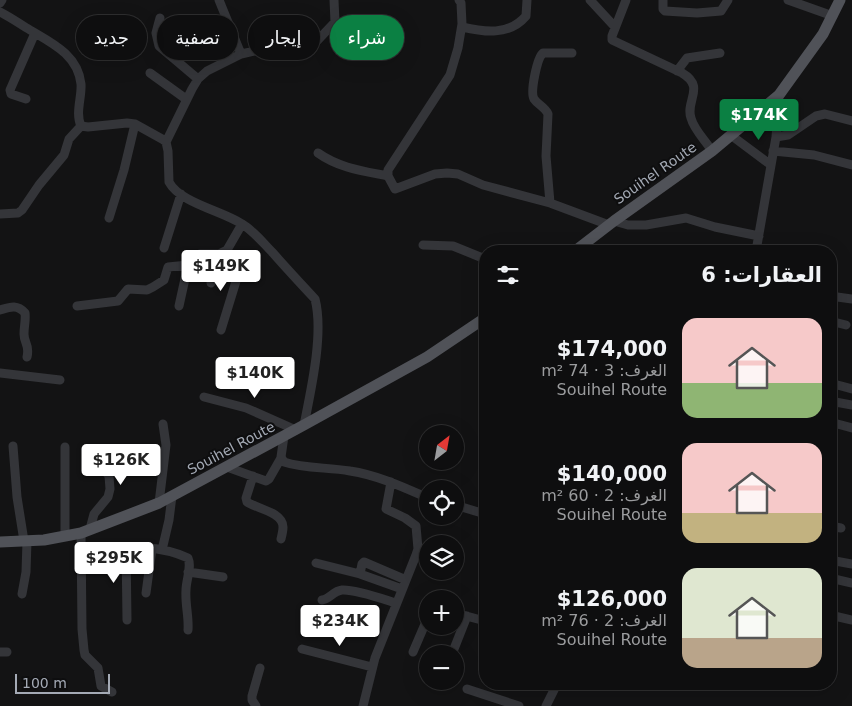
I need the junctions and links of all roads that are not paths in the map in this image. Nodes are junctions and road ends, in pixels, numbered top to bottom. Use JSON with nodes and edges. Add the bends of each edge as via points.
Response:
{"nodes":[{"id":1,"x":2,"y":0,"type":"edge"},
{"id":2,"x":218,"y":0,"type":"edge"},
{"id":3,"x":334,"y":0,"type":"edge"},
{"id":4,"x":459,"y":0,"type":"edge"},
{"id":5,"x":527,"y":0,"type":"edge"},
{"id":6,"x":590,"y":0,"type":"edge"},
{"id":7,"x":626,"y":0,"type":"edge"},
{"id":8,"x":663,"y":0,"type":"edge"},
{"id":9,"x":728,"y":0,"type":"edge"},
{"id":10,"x":788,"y":0,"type":"edge"},
{"id":11,"x":840,"y":0,"type":"edge"},
{"id":12,"x":0,"y":3,"type":"edge"},
{"id":13,"x":0,"y":12,"type":"edge"},
{"id":14,"x":833,"y":16,"type":"junction"},
{"id":15,"x":462,"y":27,"type":"junction"},
{"id":16,"x":615,"y":27,"type":"junction"},
{"id":17,"x":35,"y":32,"type":"junction"},
{"id":18,"x":572,"y":53,"type":"dead end"},
{"id":19,"x":720,"y":53,"type":"dead end"},
{"id":20,"x":241,"y":54,"type":"junction"},
{"id":21,"x":176,"y":60,"type":"edge"},
{"id":22,"x":677,"y":71,"type":"junction"},
{"id":23,"x":150,"y":73,"type":"dead end"},
{"id":24,"x":198,"y":79,"type":"junction"},
{"id":25,"x":779,"y":96,"type":"junction"},
{"id":26,"x":186,"y":99,"type":"junction"},
{"id":27,"x":26,"y":100,"type":"dead end"},
{"id":28,"x":852,"y":121,"type":"edge"},
{"id":29,"x":135,"y":124,"type":"junction"},
{"id":30,"x":81,"y":126,"type":"junction"},
{"id":31,"x":732,"y":136,"type":"junction"},
{"id":32,"x":776,"y":137,"type":"junction"},
{"id":33,"x":166,"y":142,"type":"junction"},
{"id":34,"x":712,"y":151,"type":"junction"},
{"id":35,"x":773,"y":151,"type":"junction"},
{"id":36,"x":318,"y":153,"type":"dead end"},
{"id":37,"x":771,"y":165,"type":"junction"},
{"id":38,"x":852,"y":166,"type":"edge"},
{"id":39,"x":388,"y":176,"type":"junction"},
{"id":40,"x":181,"y":194,"type":"junction"},
{"id":41,"x":550,"y":203,"type":"junction"},
{"id":42,"x":0,"y":214,"type":"edge"},
{"id":43,"x":109,"y":218,"type":"dead end"},
{"id":44,"x":612,"y":223,"type":"junction"},
{"id":45,"x":242,"y":224,"type":"junction"},
{"id":46,"x":759,"y":236,"type":"junction"},
{"id":47,"x":423,"y":245,"type":"dead end"},
{"id":48,"x":583,"y":245,"type":"edge"},
{"id":49,"x":757,"y":245,"type":"edge"},
{"id":50,"x":164,"y":248,"type":"dead end"},
{"id":51,"x":221,"y":253,"type":"junction"},
{"id":52,"x":479,"y":256,"type":"edge"},
{"id":53,"x":188,"y":265,"type":"junction"},
{"id":54,"x":211,"y":283,"type":"dead end"},
{"id":55,"x":837,"y":297,"type":"edge"},
{"id":56,"x":852,"y":300,"type":"edge"},
{"id":57,"x":77,"y":306,"type":"dead end"},
{"id":58,"x":180,"y":306,"type":"dead end"},
{"id":59,"x":0,"y":310,"type":"edge"},
{"id":60,"x":837,"y":322,"type":"edge"},
{"id":61,"x":479,"y":323,"type":"edge"},
{"id":62,"x":846,"y":324,"type":"dead end"},
{"id":63,"x":220,"y":330,"type":"dead end"},
{"id":64,"x":27,"y":357,"type":"dead end"},
{"id":65,"x":0,"y":373,"type":"edge"},
{"id":66,"x":60,"y":380,"type":"dead end"},
{"id":67,"x":837,"y":385,"type":"edge"},
{"id":68,"x":852,"y":389,"type":"edge"},
{"id":69,"x":204,"y":397,"type":"dead end"},
{"id":70,"x":837,"y":402,"type":"edge"},
{"id":71,"x":852,"y":405,"type":"edge"},
{"id":72,"x":163,"y":424,"type":"dead end"},
{"id":73,"x":837,"y":424,"type":"edge"},
{"id":74,"x":300,"y":428,"type":"junction"},
{"id":75,"x":852,"y":428,"type":"edge"},
{"id":76,"x":284,"y":436,"type":"junction"},
{"id":77,"x":13,"y":446,"type":"dead end"},
{"id":78,"x":65,"y":447,"type":"dead end"},
{"id":79,"x":282,"y":458,"type":"junction"},
{"id":80,"x":88,"y":467,"type":"dead end"},
{"id":81,"x":227,"y":467,"type":"junction"},
{"id":82,"x":253,"y":476,"type":"junction"},
{"id":83,"x":391,"y":482,"type":"junction"},
{"id":84,"x":419,"y":494,"type":"edge"},
{"id":85,"x":172,"y":496,"type":"junction"},
{"id":86,"x":159,"y":503,"type":"junction"},
{"id":87,"x":464,"y":508,"type":"edge"},
{"id":88,"x":479,"y":512,"type":"edge"},
{"id":89,"x":837,"y":527,"type":"edge"},
{"id":90,"x":841,"y":528,"type":"dead end"},
{"id":91,"x":86,"y":531,"type":"junction"},
{"id":92,"x":65,"y":536,"type":"junction"},
{"id":93,"x":281,"y":539,"type":"dead end"},
{"id":94,"x":26,"y":541,"type":"junction"},
{"id":95,"x":0,"y":542,"type":"edge"},
{"id":96,"x":81,"y":547,"type":"junction"},
{"id":97,"x":126,"y":547,"type":"junction"},
{"id":98,"x":157,"y":550,"type":"junction"},
{"id":99,"x":837,"y":561,"type":"edge"},
{"id":100,"x":316,"y":563,"type":"dead end"},
{"id":101,"x":852,"y":564,"type":"edge"},
{"id":102,"x":188,"y":572,"type":"junction"},
{"id":103,"x":224,"y":577,"type":"dead end"},
{"id":104,"x":837,"y":580,"type":"edge"},
{"id":105,"x":852,"y":583,"type":"edge"},
{"id":106,"x":404,"y":584,"type":"junction"},
{"id":107,"x":146,"y":592,"type":"dead end"},
{"id":108,"x":22,"y":594,"type":"dead end"},
{"id":109,"x":322,"y":600,"type":"dead end"},
{"id":110,"x":396,"y":603,"type":"junction"},
{"id":111,"x":464,"y":615,"type":"edge"},
{"id":112,"x":467,"y":616,"type":"junction"},
{"id":113,"x":837,"y":617,"type":"edge"},
{"id":114,"x":479,"y":619,"type":"edge"},
{"id":115,"x":127,"y":620,"type":"dead end"},
{"id":116,"x":852,"y":620,"type":"edge"},
{"id":117,"x":188,"y":630,"type":"dead end"},
{"id":118,"x":420,"y":635,"type":"edge"},
{"id":119,"x":456,"y":645,"type":"edge"},
{"id":120,"x":302,"y":649,"type":"dead end"},
{"id":121,"x":413,"y":652,"type":"dead end"},
{"id":122,"x":372,"y":667,"type":"junction"},
{"id":123,"x":260,"y":668,"type":"dead end"},
{"id":124,"x":467,"y":689,"type":"dead end"},
{"id":125,"x":554,"y":690,"type":"edge"},
{"id":126,"x":112,"y":692,"type":"dead end"},
{"id":127,"x":256,"y":706,"type":"edge"},
{"id":128,"x":363,"y":706,"type":"edge"},
{"id":129,"x":520,"y":706,"type":"edge"},
{"id":130,"x":546,"y":706,"type":"edge"}],
"edges":[{"from":1,"to":12,"type":"street"},
{"from":2,"to":20,"type":"street"},
{"from":3,"to":20,"type":"street","via":[[335,22],[317,41],[293,48]]},
{"from":4,"to":15,"type":"street"},
{"from":5,"to":15,"type":"street","via":[[526,16],[508,29],[486,31]]},
{"from":6,"to":16,"type":"street"},
{"from":7,"to":16,"type":"street"},
{"from":8,"to":9,"type":"street","via":[[665,11],[697,13],[721,11]]},
{"from":10,"to":14,"type":"street"},
{"from":11,"to":14,"type":"main road","name":"Souihel Route"},
{"from":13,"to":17,"type":"street"},
{"from":14,"to":25,"type":"main road","name":"Souihel Route"},
{"from":15,"to":39,"type":"street","via":[[450,75],[388,170]]},
{"from":16,"to":22,"type":"street","via":[[614,41]]},
{"from":17,"to":27,"type":"street","via":[[10,90],[11,94]]},
{"from":17,"to":30,"type":"street","via":[[60,47],[80,74]]},
{"from":18,"to":41,"type":"street","via":[[543,53],[539,55],[536,68],[533,98],[548,114],[546,156]]},
{"from":19,"to":22,"type":"street","via":[[690,57]]},
{"from":20,"to":24,"type":"street"},
{"from":21,"to":24,"type":"street"},
{"from":22,"to":34,"type":"street","via":[[686,75],[694,86],[691,119]]},
{"from":23,"to":26,"type":"street"},
{"from":24,"to":26,"type":"street"},
{"from":25,"to":31,"type":"main road","name":"Souihel Route"},
{"from":25,"to":32,"type":"street"},
{"from":26,"to":33,"type":"street"},
{"from":28,"to":32,"type":"street","via":[[829,115],[816,116],[788,136]]},
{"from":29,"to":30,"type":"street"},
{"from":29,"to":33,"type":"street"},
{"from":29,"to":43,"type":"street"},
{"from":30,"to":42,"type":"street","via":[[69,139],[64,155],[22,210]]},
{"from":31,"to":34,"type":"main road","name":"Souihel Route"},
{"from":31,"to":37,"type":"street"},
{"from":32,"to":35,"type":"street"},
{"from":33,"to":40,"type":"street","via":[[169,182]]},
{"from":34,"to":44,"type":"main road","name":"Souihel Route"},
{"from":35,"to":37,"type":"street"},
{"from":35,"to":38,"type":"street","via":[[814,156]]},
{"from":36,"to":39,"type":"street","via":[[348,169]]},
{"from":37,"to":46,"type":"street"},
{"from":39,"to":41,"type":"street","via":[[395,189],[435,174],[458,174],[489,187]]},
{"from":40,"to":45,"type":"street"},
{"from":40,"to":50,"type":"street"},
{"from":41,"to":44,"type":"street"},
{"from":44,"to":46,"type":"street","via":[[646,226],[686,218]]},
{"from":44,"to":48,"type":"main road","name":"Souihel Route"},
{"from":45,"to":51,"type":"street","via":[[230,247]]},
{"from":45,"to":74,"type":"street","via":[[315,299],[315,361]]},
{"from":46,"to":49,"type":"street"},
{"from":47,"to":52,"type":"street","via":[[453,246]]},
{"from":51,"to":53,"type":"street","via":[[200,254]]},
{"from":51,"to":54,"type":"street"},
{"from":51,"to":63,"type":"street","via":[[242,265]]},
{"from":53,"to":57,"type":"street","via":[[168,267],[164,280],[147,290],[130,288],[118,301]]},
{"from":53,"to":58,"type":"street"},
{"from":55,"to":56,"type":"street"},
{"from":59,"to":64,"type":"street","via":[[12,307],[25,313]]},
{"from":60,"to":62,"type":"street"},
{"from":61,"to":74,"type":"main road","name":"Souihel Route","via":[[427,357]]},
{"from":65,"to":66,"type":"street"},
{"from":67,"to":68,"type":"street"},
{"from":69,"to":74,"type":"street"},
{"from":70,"to":71,"type":"street"},
{"from":72,"to":86,"type":"street","via":[[166,445]]},
{"from":73,"to":75,"type":"street"},
{"from":74,"to":76,"type":"main road","name":"Souihel Route"},
{"from":76,"to":79,"type":"street"},
{"from":76,"to":81,"type":"main road","name":"Souihel Route"},
{"from":77,"to":94,"type":"street","via":[[17,498]]},
{"from":78,"to":92,"type":"street"},
{"from":79,"to":82,"type":"street","via":[[268,480]]},
{"from":79,"to":83,"type":"street","via":[[284,462],[296,465],[349,470]]},
{"from":80,"to":91,"type":"street","via":[[105,471],[109,476],[110,489]]},
{"from":81,"to":82,"type":"street"},
{"from":81,"to":85,"type":"main road","name":"Souihel Route"},
{"from":82,"to":93,"type":"street","via":[[247,502],[282,522]]},
{"from":83,"to":84,"type":"street"},
{"from":83,"to":106,"type":"street","via":[[386,509],[405,518],[417,530],[418,549]]},
{"from":85,"to":86,"type":"main road","name":"Souihel Route"},
{"from":85,"to":98,"type":"street","via":[[169,520]]},
{"from":86,"to":91,"type":"main road","name":"Souihel Route"},
{"from":87,"to":88,"type":"street"},
{"from":89,"to":90,"type":"street"},
{"from":91,"to":92,"type":"main road","name":"Souihel Route"},
{"from":91,"to":96,"type":"street"},
{"from":92,"to":94,"type":"main road","name":"Souihel Route"},
{"from":94,"to":95,"type":"main road","name":"Souihel Route"},
{"from":94,"to":108,"type":"street"},
{"from":96,"to":97,"type":"street"},
{"from":96,"to":126,"type":"street","via":[[84,650],[98,668],[101,686]]},
{"from":97,"to":98,"type":"street"},
{"from":97,"to":115,"type":"street"},
{"from":98,"to":102,"type":"street","via":[[188,558]]},
{"from":98,"to":107,"type":"street"},
{"from":99,"to":101,"type":"street"},
{"from":100,"to":106,"type":"street"},
{"from":102,"to":103,"type":"street"},
{"from":102,"to":117,"type":"street","via":[[185,592]]},
{"from":104,"to":105,"type":"street"},
{"from":106,"to":110,"type":"street"},
{"from":109,"to":110,"type":"street","via":[[335,591],[346,590]]},
{"from":110,"to":122,"type":"street"},
{"from":111,"to":112,"type":"street"},
{"from":112,"to":114,"type":"street"},
{"from":112,"to":119,"type":"street"},
{"from":113,"to":116,"type":"street"},
{"from":118,"to":121,"type":"street"},
{"from":120,"to":122,"type":"street"},
{"from":122,"to":128,"type":"street"},
{"from":123,"to":127,"type":"street","via":[[252,696]]},
{"from":124,"to":129,"type":"street"},
{"from":125,"to":130,"type":"street"}]}
